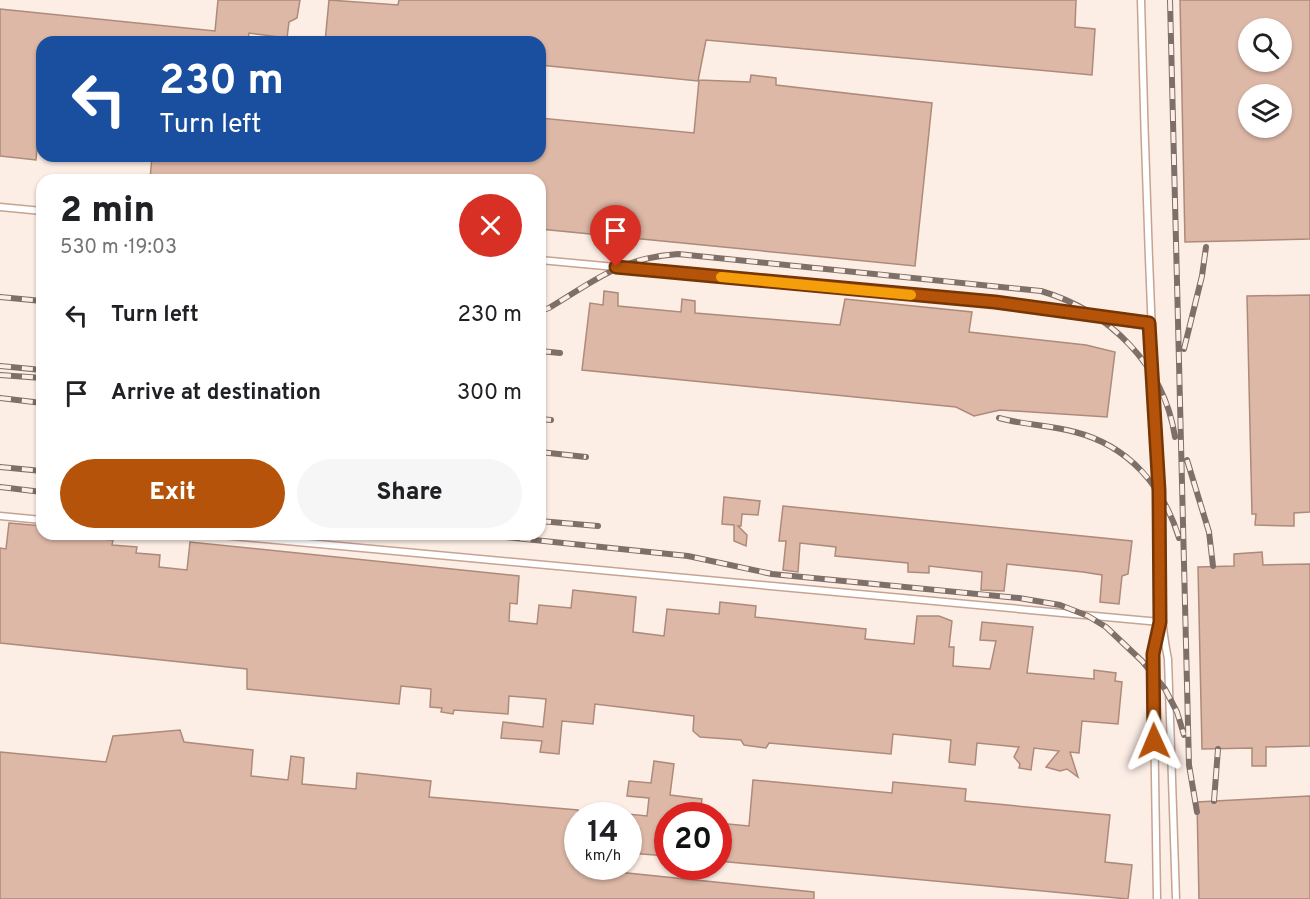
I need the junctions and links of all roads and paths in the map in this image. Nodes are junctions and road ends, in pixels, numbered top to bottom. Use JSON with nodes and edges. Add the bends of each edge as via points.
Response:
{"nodes":[{"id":1,"x":1141,"y":0,"type":"edge"},
{"id":2,"x":0,"y":207,"type":"edge"},
{"id":3,"x":36,"y":210,"type":"edge"},
{"id":4,"x":546,"y":261,"type":"edge"},
{"id":5,"x":1149,"y":323,"type":"junction"},
{"id":6,"x":0,"y":516,"type":"edge"},
{"id":7,"x":36,"y":519,"type":"edge"},
{"id":8,"x":275,"y":540,"type":"edge"},
{"id":9,"x":1160,"y":622,"type":"junction"},
{"id":10,"x":1157,"y":899,"type":"edge"},
{"id":11,"x":1176,"y":899,"type":"edge"}],
"edges":[{"from":1,"to":5,"type":"lane"},
{"from":2,"to":3,"type":"lane"},
{"from":4,"to":5,"type":"lane","via":[[995,302]]},
{"from":5,"to":9,"type":"lane","via":[[1159,491]]},
{"from":6,"to":7,"type":"lane"},
{"from":8,"to":9,"type":"lane"},
{"from":9,"to":10,"type":"lane","via":[[1153,654]]},
{"from":9,"to":11,"type":"lane","via":[[1168,659]]}]}
